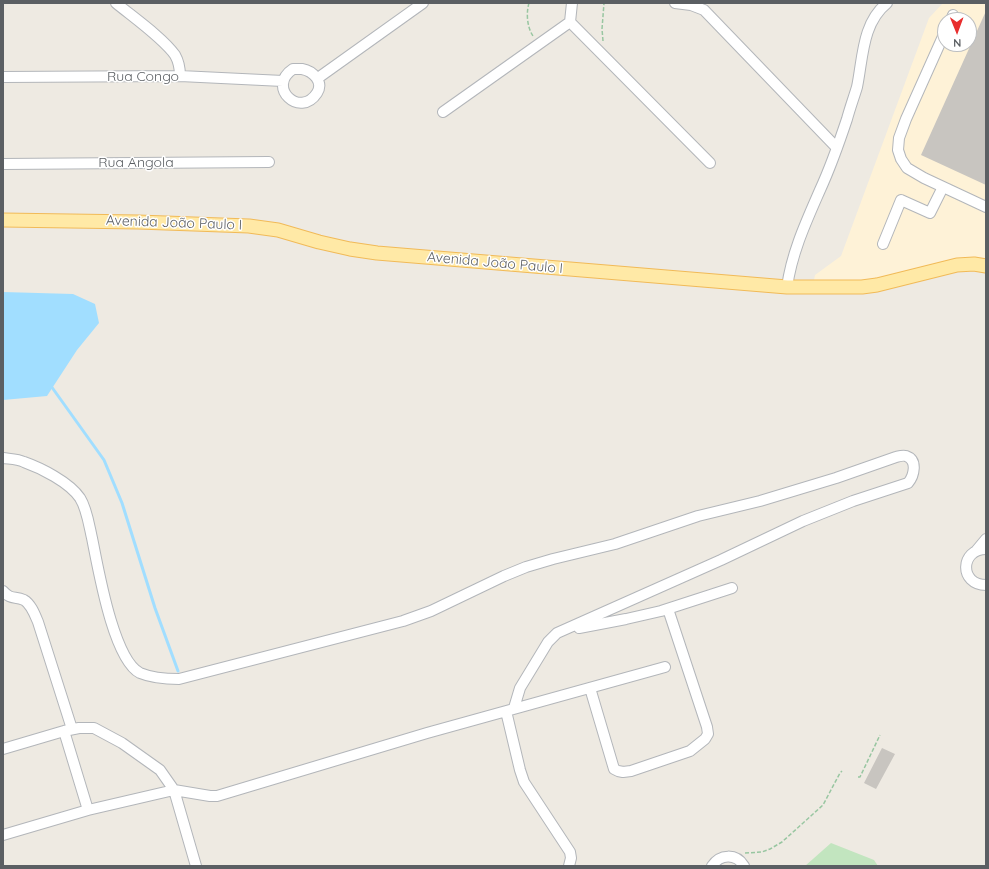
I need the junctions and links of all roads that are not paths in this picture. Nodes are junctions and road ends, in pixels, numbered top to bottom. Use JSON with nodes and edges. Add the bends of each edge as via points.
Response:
{"nodes":[{"id":1,"x":116,"y":3,"type":"edge"},
{"id":2,"x":423,"y":3,"type":"edge"},
{"id":3,"x":572,"y":3,"type":"edge"},
{"id":4,"x":675,"y":3,"type":"edge"},
{"id":5,"x":887,"y":3,"type":"edge"},
{"id":6,"x":570,"y":22,"type":"junction"},
{"id":7,"x":937,"y":50,"type":"edge"},
{"id":8,"x":3,"y":76,"type":"edge"},
{"id":9,"x":180,"y":76,"type":"junction"},
{"id":10,"x":318,"y":78,"type":"junction"},
{"id":11,"x":283,"y":81,"type":"junction"},
{"id":12,"x":443,"y":112,"type":"dead end"},
{"id":13,"x":837,"y":148,"type":"junction"},
{"id":14,"x":269,"y":162,"type":"dead end"},
{"id":15,"x":710,"y":163,"type":"dead end"},
{"id":16,"x":3,"y":164,"type":"edge"},
{"id":17,"x":943,"y":187,"type":"junction"},
{"id":18,"x":986,"y":207,"type":"edge"},
{"id":19,"x":3,"y":220,"type":"edge"},
{"id":20,"x":883,"y":244,"type":"dead end"},
{"id":21,"x":986,"y":266,"type":"edge"},
{"id":22,"x":787,"y":287,"type":"junction"},
{"id":23,"x":3,"y":458,"type":"edge"},
{"id":24,"x":986,"y":539,"type":"edge"},
{"id":25,"x":981,"y":550,"type":"edge"},
{"id":26,"x":986,"y":585,"type":"edge"},
{"id":27,"x":732,"y":588,"type":"dead end"},
{"id":28,"x":3,"y":591,"type":"edge"},
{"id":29,"x":668,"y":609,"type":"junction"},
{"id":30,"x":557,"y":632,"type":"junction"},
{"id":31,"x":665,"y":667,"type":"dead end"},
{"id":32,"x":590,"y":688,"type":"junction"},
{"id":33,"x":510,"y":710,"type":"junction"},
{"id":34,"x":68,"y":730,"type":"junction"},
{"id":35,"x":3,"y":749,"type":"edge"},
{"id":36,"x":174,"y":790,"type":"junction"},
{"id":37,"x":88,"y":810,"type":"junction"},
{"id":38,"x":3,"y":835,"type":"edge"},
{"id":39,"x":196,"y":866,"type":"edge"},
{"id":40,"x":569,"y":866,"type":"edge"},
{"id":41,"x":712,"y":866,"type":"edge"},
{"id":42,"x":744,"y":866,"type":"edge"}],
"edges":[{"from":1,"to":9,"type":"street","via":[[163,42],[175,56]]},
{"from":2,"to":10,"type":"street"},
{"from":3,"to":6,"type":"street"},
{"from":4,"to":13,"type":"street","via":[[704,10]]},
{"from":5,"to":13,"type":"street","via":[[873,20],[867,33],[857,88]]},
{"from":6,"to":12,"type":"street"},
{"from":6,"to":15,"type":"street"},
{"from":7,"to":17,"type":"street","via":[[906,119],[899,138],[898,150],[907,168]]},
{"from":8,"to":9,"type":"street","name":"Rua Congo"},
{"from":9,"to":11,"type":"street","name":"Rua Congo"},
{"from":10,"to":11,"type":"street","via":[[302,69],[292,69]]},
{"from":10,"to":11,"type":"street","via":[[318,92],[303,103],[288,98],[283,90]]},
{"from":13,"to":22,"type":"street","via":[[802,232]]},
{"from":14,"to":16,"type":"street","name":"Rua Angola"},
{"from":17,"to":18,"type":"street"},
{"from":17,"to":20,"type":"street","via":[[930,213],[901,200]]},
{"from":19,"to":22,"type":"main road","name":"Avenida João Paulo I","via":[[249,226],[278,230],[350,249],[376,253]]},
{"from":21,"to":22,"type":"main road","name":"Avenida João Paulo I","via":[[957,265],[862,287]]},
{"from":23,"to":30,"type":"street","via":[[23,461],[55,477],[80,498],[87,515],[102,586],[122,652],[131,665],[140,672],[152,677],[169,679],[179,679],[403,621],[431,611],[526,567],[615,544],[698,516],[760,501],[896,457],[910,458],[914,473],[908,483],[803,521]]},
{"from":24,"to":25,"type":"street"},
{"from":25,"to":26,"type":"street","via":[[969,557],[966,572],[976,584]]},
{"from":27,"to":29,"type":"street"},
{"from":28,"to":34,"type":"street","via":[[8,597],[24,601],[38,622]]},
{"from":29,"to":30,"type":"street","via":[[626,620]]},
{"from":29,"to":32,"type":"street","via":[[708,727],[705,739],[690,751],[631,770],[618,771],[614,769]]},
{"from":30,"to":33,"type":"street","via":[[520,688]]},
{"from":31,"to":32,"type":"street"},
{"from":32,"to":33,"type":"street"},
{"from":33,"to":36,"type":"street","via":[[217,796]]},
{"from":33,"to":40,"type":"street","via":[[524,782],[570,852]]},
{"from":34,"to":35,"type":"street"},
{"from":34,"to":36,"type":"street","via":[[94,728],[122,743],[160,770]]},
{"from":34,"to":37,"type":"street"},
{"from":36,"to":37,"type":"street"},
{"from":36,"to":39,"type":"street"},
{"from":37,"to":38,"type":"street"},
{"from":41,"to":42,"type":"street","via":[[719,859],[729,856],[739,860]]}]}
